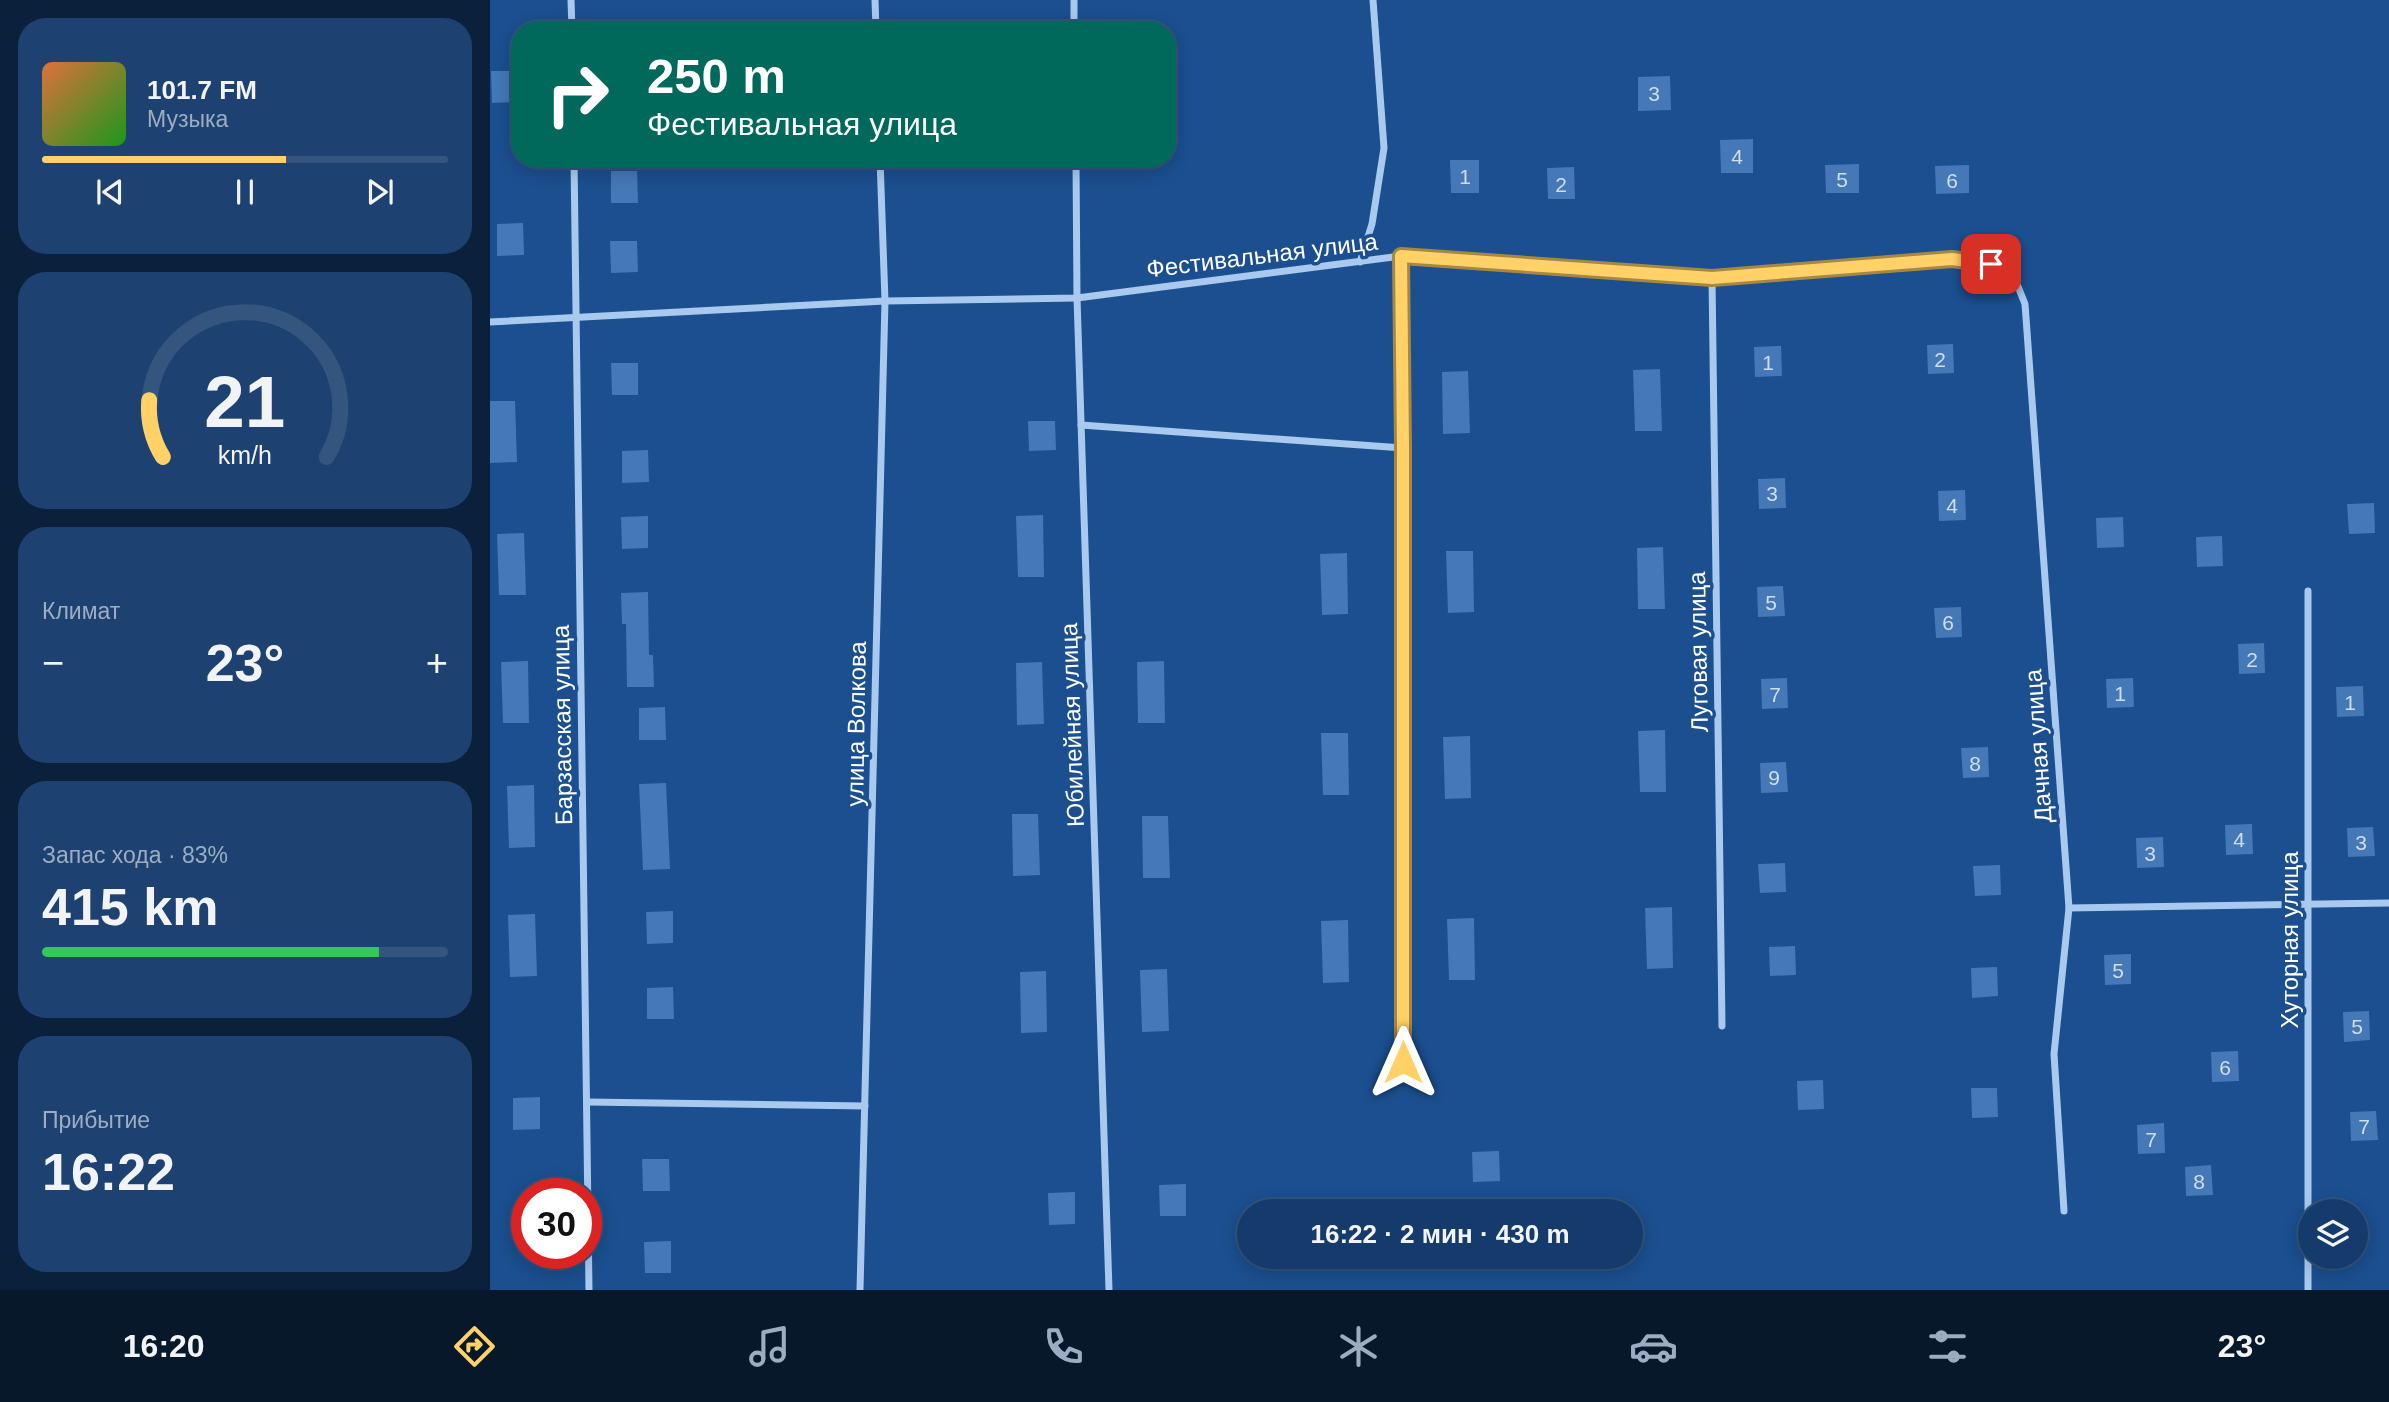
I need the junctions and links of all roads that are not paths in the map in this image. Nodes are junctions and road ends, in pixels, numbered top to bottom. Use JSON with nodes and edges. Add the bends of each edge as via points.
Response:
{"nodes":[{"id":1,"x":571,"y":0,"type":"edge"},
{"id":2,"x":875,"y":0,"type":"edge"},
{"id":3,"x":1074,"y":0,"type":"edge"},
{"id":4,"x":1373,"y":0,"type":"edge"},
{"id":5,"x":572,"y":21,"type":"edge"},
{"id":6,"x":876,"y":21,"type":"edge"},
{"id":7,"x":1074,"y":21,"type":"edge"},
{"id":8,"x":573,"y":168,"type":"edge"},
{"id":9,"x":880,"y":168,"type":"edge"},
{"id":10,"x":1076,"y":168,"type":"edge"},
{"id":11,"x":1401,"y":256,"type":"junction"},
{"id":12,"x":1360,"y":262,"type":"junction"},
{"id":13,"x":1712,"y":278,"type":"junction"},
{"id":14,"x":2015,"y":279,"type":"joint"},
{"id":15,"x":1077,"y":298,"type":"junction"},
{"id":16,"x":886,"y":301,"type":"junction"},
{"id":17,"x":576,"y":317,"type":"junction"},
{"id":18,"x":490,"y":322,"type":"edge"},
{"id":19,"x":1081,"y":425,"type":"junction"},
{"id":20,"x":1403,"y":448,"type":"junction"},
{"id":21,"x":2308,"y":591,"type":"dead end"},
{"id":22,"x":2389,"y":903,"type":"edge"},
{"id":23,"x":2308,"y":906,"type":"junction"},
{"id":24,"x":2069,"y":908,"type":"junction"},
{"id":25,"x":1722,"y":1026,"type":"dead end"},
{"id":26,"x":1403,"y":1062,"type":"dead end"},
{"id":27,"x":587,"y":1102,"type":"junction"},
{"id":28,"x":865,"y":1106,"type":"junction"},
{"id":29,"x":2064,"y":1212,"type":"dead end"},
{"id":30,"x":589,"y":1290,"type":"edge"},
{"id":31,"x":860,"y":1290,"type":"edge"},
{"id":32,"x":1110,"y":1290,"type":"edge"},
{"id":33,"x":2308,"y":1290,"type":"edge"}],
"edges":[{"from":1,"to":5,"type":"street"},
{"from":2,"to":6,"type":"street"},
{"from":3,"to":7,"type":"street"},
{"from":4,"to":12,"type":"street","via":[[1384,148],[1372,224]]},
{"from":8,"to":17,"type":"street","name":"Барзасская улица"},
{"from":9,"to":16,"type":"street","name":"улица Волкова"},
{"from":10,"to":15,"type":"street","name":"Юбилейная улица"},
{"from":11,"to":12,"type":"street","name":"Фестивальная улица"},
{"from":11,"to":13,"type":"street","name":"Фестивальная улица"},
{"from":11,"to":20,"type":"street"},
{"from":12,"to":15,"type":"street","name":"Фестивальная улица"},
{"from":13,"to":14,"type":"street","name":"Фестивальная улица","via":[[1952,259],[1991,264]]},
{"from":13,"to":25,"type":"street","name":"Луговая улица"},
{"from":14,"to":24,"type":"street","name":"Дачная улица","via":[[2025,304]]},
{"from":15,"to":16,"type":"street","name":"Фестивальная улица"},
{"from":15,"to":19,"type":"street","name":"Юбилейная улица"},
{"from":16,"to":17,"type":"street","name":"Фестивальная улица"},
{"from":16,"to":28,"type":"street","name":"улица Волкова"},
{"from":17,"to":18,"type":"street","name":"Фестивальная улица"},
{"from":17,"to":27,"type":"street","name":"Барзасская улица"},
{"from":19,"to":20,"type":"street"},
{"from":19,"to":32,"type":"street","name":"Юбилейная улица"},
{"from":20,"to":26,"type":"street"},
{"from":21,"to":23,"type":"street","name":"Хуторная улица"},
{"from":22,"to":23,"type":"street"},
{"from":23,"to":24,"type":"street"},
{"from":23,"to":33,"type":"street","name":"Хуторная улица"},
{"from":24,"to":29,"type":"street","name":"Дачная улица","via":[[2054,1054]]},
{"from":27,"to":28,"type":"street"},
{"from":27,"to":30,"type":"street","name":"Барзасская улица"},
{"from":28,"to":31,"type":"street","name":"улица Волкова"}]}
